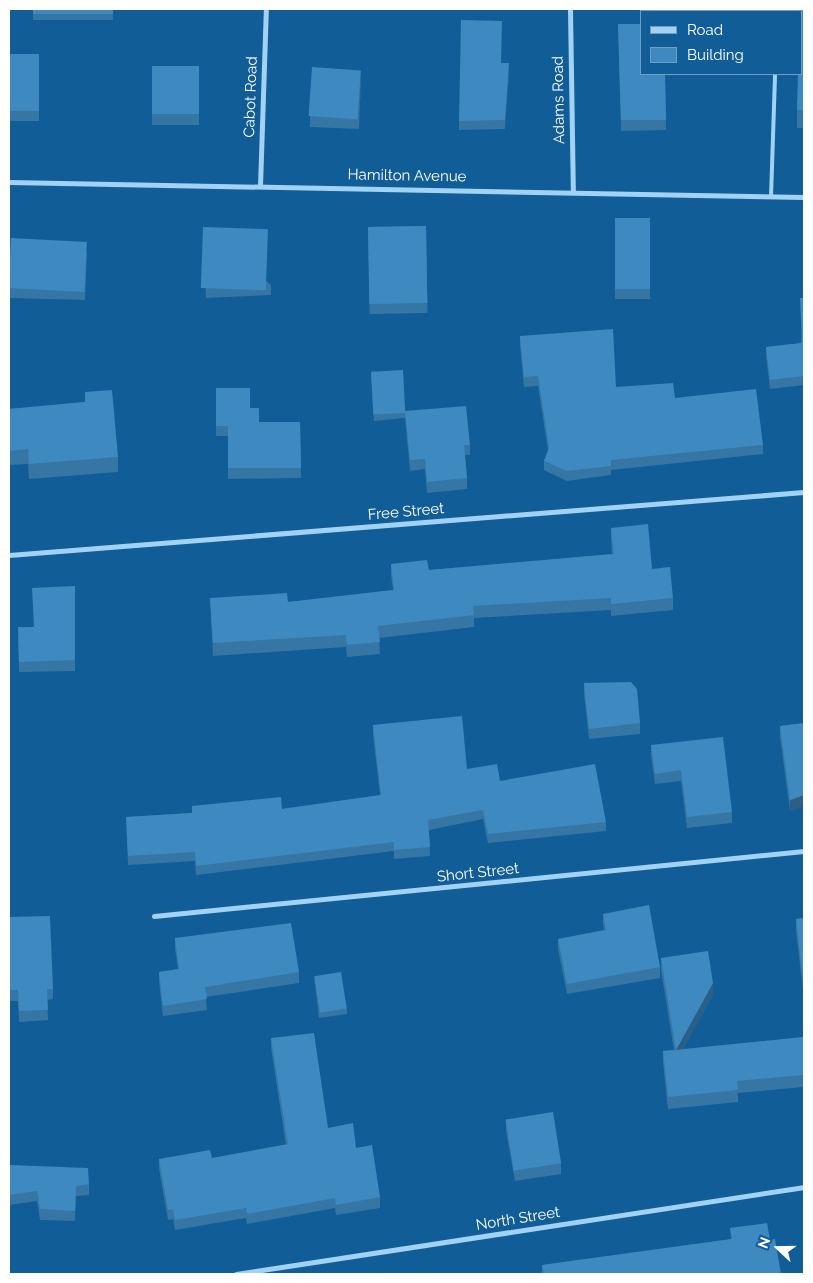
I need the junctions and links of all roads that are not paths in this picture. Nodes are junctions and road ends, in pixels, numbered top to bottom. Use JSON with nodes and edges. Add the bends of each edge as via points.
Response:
{"nodes":[{"id":1,"x":266,"y":9,"type":"edge"},
{"id":2,"x":570,"y":9,"type":"edge"},
{"id":3,"x":775,"y":75,"type":"edge"},
{"id":4,"x":9,"y":182,"type":"edge"},
{"id":5,"x":260,"y":186,"type":"junction"},
{"id":6,"x":573,"y":192,"type":"junction"},
{"id":7,"x":771,"y":197,"type":"junction"},
{"id":8,"x":804,"y":198,"type":"edge"},
{"id":9,"x":804,"y":492,"type":"edge"},
{"id":10,"x":9,"y":556,"type":"edge"},
{"id":11,"x":804,"y":851,"type":"edge"},
{"id":12,"x":154,"y":916,"type":"dead end"},
{"id":13,"x":804,"y":1187,"type":"edge"},
{"id":14,"x":236,"y":1274,"type":"edge"}],
"edges":[{"from":1,"to":5,"type":"street","name":"Cabot Road"},
{"from":2,"to":6,"type":"street","name":"Adams Road"},
{"from":3,"to":7,"type":"lane"},
{"from":4,"to":5,"type":"street","name":"Hamilton Avenue"},
{"from":5,"to":6,"type":"street","name":"Hamilton Avenue"},
{"from":6,"to":7,"type":"street","name":"Hamilton Avenue"},
{"from":7,"to":8,"type":"street","name":"Hamilton Avenue"},
{"from":9,"to":10,"type":"street","name":"Free Street"},
{"from":11,"to":12,"type":"street","name":"Short Street"},
{"from":13,"to":14,"type":"street","name":"North Street"}]}
